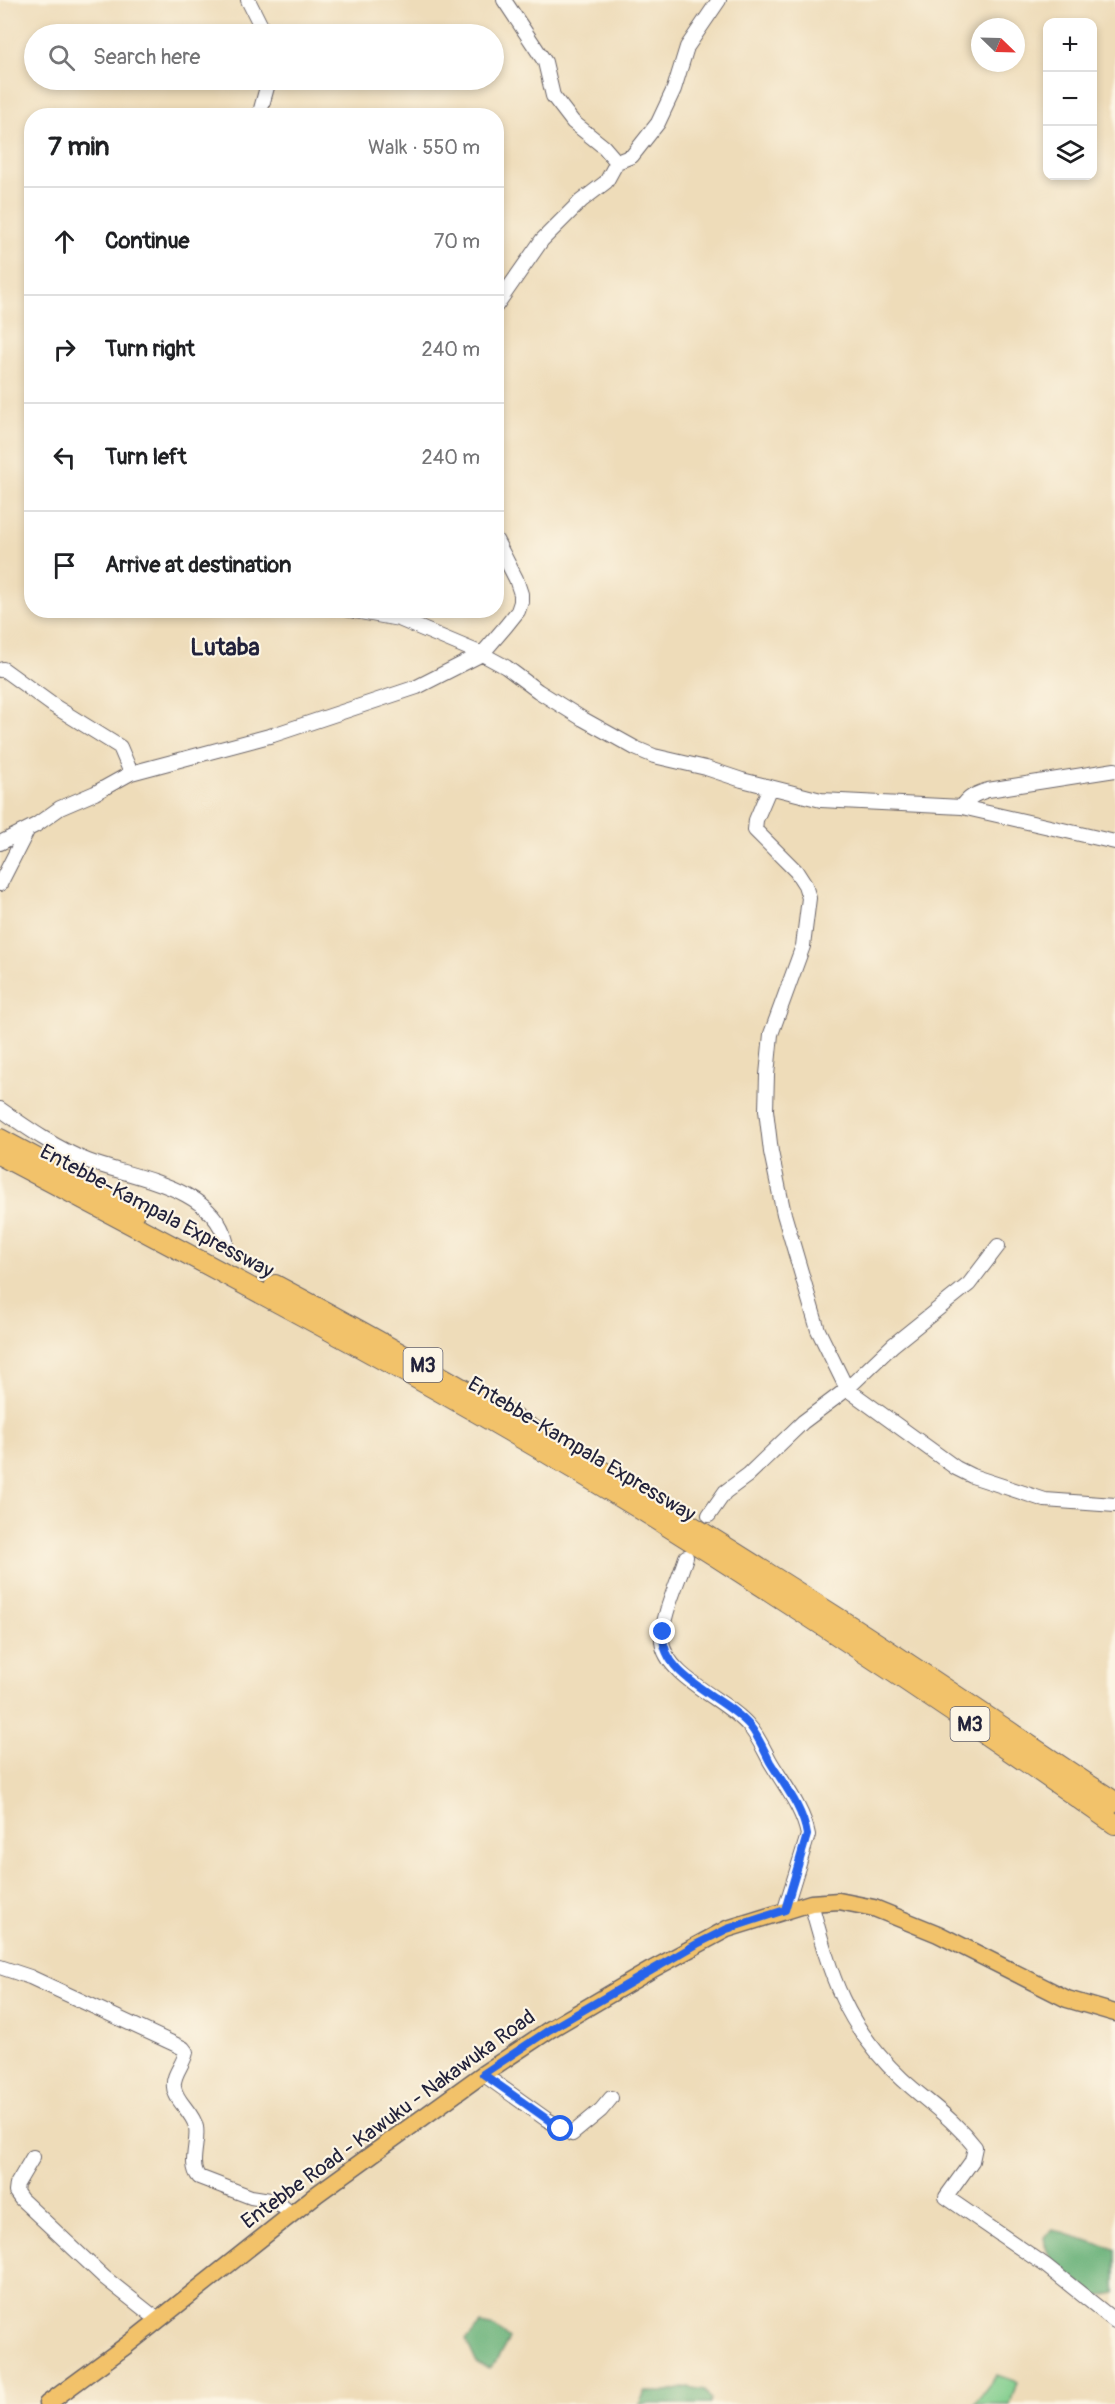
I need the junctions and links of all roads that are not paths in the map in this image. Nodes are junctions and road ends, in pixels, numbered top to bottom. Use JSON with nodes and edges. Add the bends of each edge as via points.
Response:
{"nodes":[{"id":1,"x":248,"y":0,"type":"edge"},
{"id":2,"x":504,"y":0,"type":"edge"},
{"id":3,"x":719,"y":0,"type":"edge"},
{"id":4,"x":261,"y":24,"type":"edge"},
{"id":5,"x":266,"y":90,"type":"edge"},
{"id":6,"x":261,"y":108,"type":"edge"},
{"id":7,"x":617,"y":162,"type":"junction"},
{"id":8,"x":504,"y":295,"type":"edge"},
{"id":9,"x":504,"y":556,"type":"edge"},
{"id":10,"x":393,"y":618,"type":"edge"},
{"id":11,"x":482,"y":654,"type":"junction"},
{"id":12,"x":0,"y":670,"type":"edge"},
{"id":13,"x":1115,"y":770,"type":"edge"},
{"id":14,"x":131,"y":773,"type":"junction"},
{"id":15,"x":770,"y":787,"type":"junction"},
{"id":16,"x":962,"y":807,"type":"junction"},
{"id":17,"x":28,"y":829,"type":"junction"},
{"id":18,"x":1115,"y":842,"type":"edge"},
{"id":19,"x":0,"y":843,"type":"edge"},
{"id":20,"x":0,"y":885,"type":"edge"},
{"id":21,"x":0,"y":1109,"type":"edge"},
{"id":22,"x":0,"y":1139,"type":"edge"},
{"id":23,"x":0,"y":1155,"type":"edge"},
{"id":24,"x":226,"y":1241,"type":"dead end"},
{"id":25,"x":998,"y":1246,"type":"dead end"},
{"id":26,"x":846,"y":1389,"type":"junction"},
{"id":27,"x":1115,"y":1505,"type":"edge"},
{"id":28,"x":709,"y":1515,"type":"dead end"},
{"id":29,"x":686,"y":1557,"type":"dead end"},
{"id":30,"x":1115,"y":1802,"type":"edge"},
{"id":31,"x":1115,"y":1824,"type":"edge"},
{"id":32,"x":811,"y":1903,"type":"junction"},
{"id":33,"x":785,"y":1910,"type":"junction"},
{"id":34,"x":0,"y":1967,"type":"edge"},
{"id":35,"x":1115,"y":2013,"type":"edge"},
{"id":36,"x":483,"y":2074,"type":"junction"},
{"id":37,"x":611,"y":2098,"type":"dead end"},
{"id":38,"x":33,"y":2157,"type":"dead end"},
{"id":39,"x":291,"y":2214,"type":"junction"},
{"id":40,"x":158,"y":2320,"type":"junction"},
{"id":41,"x":1115,"y":2321,"type":"edge"},
{"id":42,"x":47,"y":2404,"type":"edge"}],
"edges":[{"from":1,"to":4,"type":"street"},
{"from":2,"to":7,"type":"street","via":[[545,62],[553,96],[573,122]]},
{"from":3,"to":7,"type":"street","via":[[687,47],[658,123],[632,156]]},
{"from":5,"to":6,"type":"street"},
{"from":7,"to":8,"type":"street","via":[[606,182],[542,240]]},
{"from":9,"to":11,"type":"street","via":[[516,579],[521,602]]},
{"from":10,"to":11,"type":"street"},
{"from":11,"to":14,"type":"street","via":[[417,687],[273,735]]},
{"from":11,"to":15,"type":"street","via":[[635,748]]},
{"from":12,"to":14,"type":"street","via":[[120,747]]},
{"from":13,"to":16,"type":"street","via":[[988,790],[974,794]]},
{"from":14,"to":17,"type":"street","via":[[60,807]]},
{"from":15,"to":16,"type":"street","via":[[822,800]]},
{"from":15,"to":26,"type":"street","via":[[755,830],[796,872],[806,885],[809,898],[802,946],[771,1034],[766,1110],[771,1152],[784,1214],[818,1330]]},
{"from":16,"to":18,"type":"street"},
{"from":17,"to":19,"type":"street"},
{"from":17,"to":20,"type":"street"},
{"from":21,"to":24,"type":"street","via":[[88,1161],[156,1182],[195,1201],[214,1216]]},
{"from":22,"to":30,"type":"highway","name":"Entebbe-Kampala Expressway","number":"M3","via":[[345,1323],[549,1438],[833,1614]]},
{"from":23,"to":31,"type":"highway","name":"Entebbe-Kampala Expressway","number":"M3","via":[[286,1306],[657,1520],[905,1681]]},
{"from":25,"to":26,"type":"street","via":[[969,1284]]},
{"from":26,"to":27,"type":"street","via":[[972,1476],[1045,1500]]},
{"from":26,"to":28,"type":"street","via":[[725,1492]]},
{"from":29,"to":33,"type":"street","via":[[662,1642],[680,1672],[750,1726],[796,1803],[807,1835]]},
{"from":32,"to":33,"type":"main road","name":"Entebbe Road - Kawuku - Nakawuka Road"},
{"from":32,"to":35,"type":"main road","name":"Entebbe Road - Kawuku - Nakawuka Road","via":[[839,1901],[891,1914],[1067,1999]]},
{"from":32,"to":41,"type":"street","via":[[826,1958],[856,2027],[872,2049],[960,2127],[975,2147],[972,2161],[946,2197],[1046,2265]]},
{"from":33,"to":36,"type":"main road","name":"Entebbe Road - Kawuku - Nakawuka Road","via":[[727,1929],[697,1944],[549,2030]]},
{"from":34,"to":39,"type":"street","via":[[183,2048],[185,2058],[174,2080],[174,2089],[194,2119],[195,2173],[251,2197],[276,2201]]},
{"from":36,"to":37,"type":"street","via":[[572,2134]]},
{"from":36,"to":39,"type":"main road","name":"Entebbe Road - Kawuku - Nakawuka Road"},
{"from":38,"to":40,"type":"street","via":[[17,2184],[16,2192],[21,2199],[105,2278]]},
{"from":39,"to":40,"type":"main road","name":"Entebbe Road - Kawuku - Nakawuka Road"},
{"from":40,"to":42,"type":"main road","name":"Entebbe Road - Kawuku - Nakawuka Road"}]}
